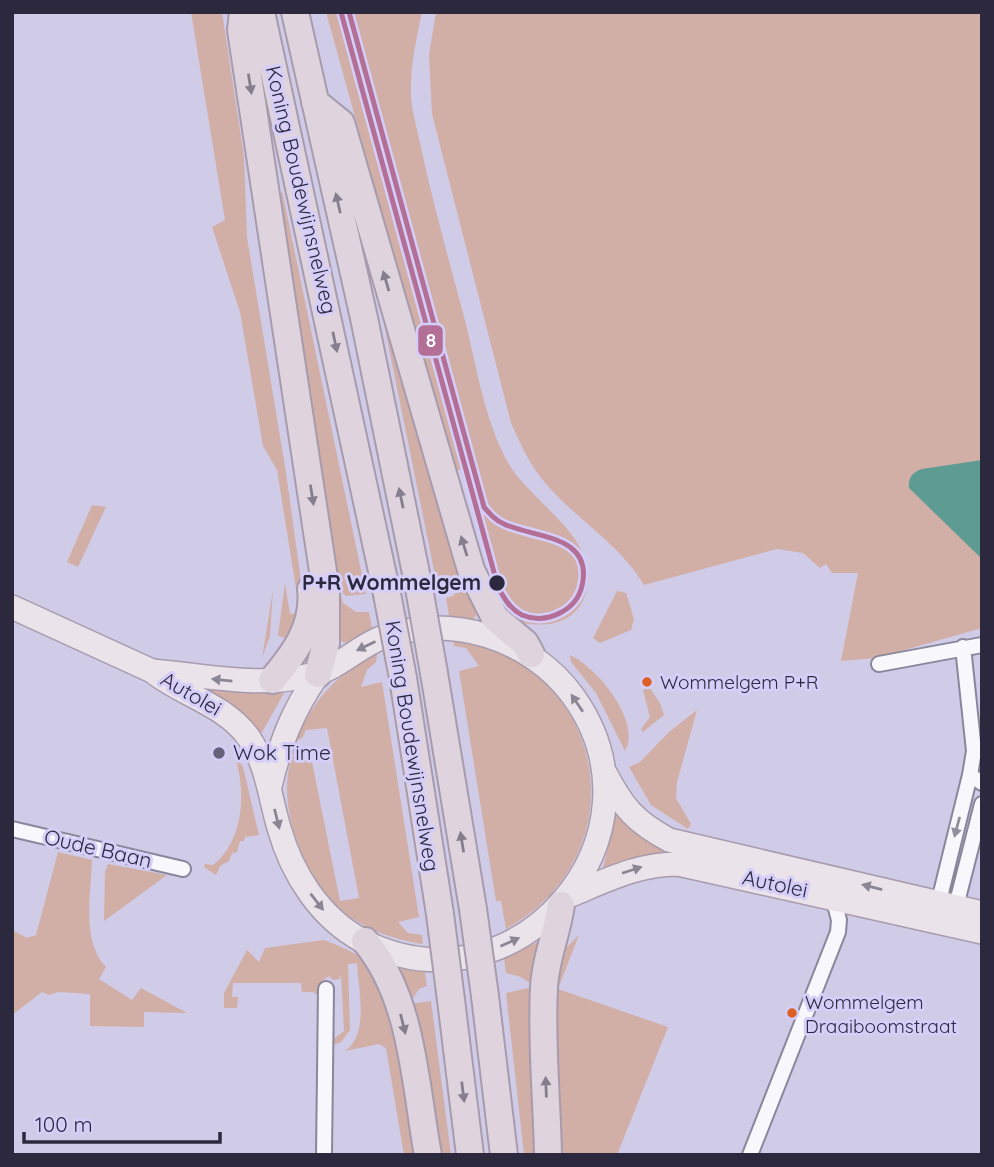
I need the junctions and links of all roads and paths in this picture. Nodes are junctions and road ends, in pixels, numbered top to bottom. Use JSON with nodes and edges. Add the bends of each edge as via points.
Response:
{"nodes":[{"id":1,"x":243,"y":12,"type":"edge"},
{"id":2,"x":261,"y":12,"type":"edge"},
{"id":3,"x":295,"y":12,"type":"edge"},
{"id":4,"x":315,"y":102,"type":"junction"},
{"id":5,"x":318,"y":537,"type":"junction"},
{"id":6,"x":12,"y":607,"type":"edge"},
{"id":7,"x":982,"y":645,"type":"edge"},
{"id":8,"x":963,"y":647,"type":"junction"},
{"id":9,"x":531,"y":654,"type":"junction"},
{"id":10,"x":879,"y":664,"type":"dead end"},
{"id":11,"x":152,"y":671,"type":"junction"},
{"id":12,"x":317,"y":674,"type":"junction"},
{"id":13,"x":272,"y":680,"type":"junction"},
{"id":14,"x":604,"y":773,"type":"junction"},
{"id":15,"x":976,"y":779,"type":"edge"},
{"id":16,"x":269,"y":789,"type":"junction"},
{"id":17,"x":982,"y":804,"type":"edge"},
{"id":18,"x":12,"y":829,"type":"edge"},
{"id":19,"x":183,"y":869,"type":"dead end"},
{"id":20,"x":833,"y":897,"type":"junction"},
{"id":21,"x":566,"y":900,"type":"junction"},
{"id":22,"x":982,"y":913,"type":"edge"},
{"id":23,"x":945,"y":914,"type":"junction"},
{"id":24,"x":982,"y":932,"type":"edge"},
{"id":25,"x":365,"y":942,"type":"junction"},
{"id":26,"x":326,"y":989,"type":"dead end"},
{"id":27,"x":324,"y":1155,"type":"edge"},
{"id":28,"x":428,"y":1155,"type":"edge"},
{"id":29,"x":470,"y":1155,"type":"edge"},
{"id":30,"x":504,"y":1155,"type":"edge"},
{"id":31,"x":548,"y":1155,"type":"edge"},
{"id":32,"x":750,"y":1155,"type":"edge"}],
"edges":[{"from":1,"to":5,"type":"highway","one_way":true,"via":[[241,30]]},
{"from":2,"to":29,"type":"highway","name":"Koning Boudewijnsnelweg","one_way":true,"bridge":true,"via":[[331,323],[403,678],[440,914]]},
{"from":3,"to":4,"type":"highway","name":"Koning Boudewijnsnelweg"},
{"from":9,"to":4,"type":"highway","one_way":true,"via":[[525,643],[495,618],[476,582],[341,123]]},
{"from":30,"to":4,"type":"highway","name":"Koning Boudewijnsnelweg","one_way":true,"bridge":true,"via":[[485,996],[435,673]]},
{"from":5,"to":12,"type":"highway","via":[[327,628]]},
{"from":5,"to":13,"type":"highway","via":[[309,563],[313,601],[309,621],[298,648]]},
{"from":6,"to":11,"type":"main road","name":"Autolei"},
{"from":7,"to":8,"type":"street"},
{"from":8,"to":10,"type":"street"},
{"from":8,"to":15,"type":"street"},
{"from":9,"to":12,"type":"main road","name":"Autolei","one_way":true,"via":[[471,631],[418,629],[382,638]]},
{"from":14,"to":9,"type":"main road","name":"Autolei","one_way":true,"via":[[581,708],[559,679]]},
{"from":13,"to":11,"type":"main road","name":"Autolei","one_way":true,"via":[[218,680]]},
{"from":11,"to":16,"type":"main road","name":"Autolei","via":[[235,722],[258,755]]},
{"from":12,"to":13,"type":"main road","name":"Autolei"},
{"from":12,"to":16,"type":"main road","name":"Autolei","via":[[291,716]]},
{"from":14,"to":21,"type":"main road","name":"Autolei","via":[[598,842]]},
{"from":23,"to":14,"type":"main road","name":"Autolei","one_way":true,"via":[[669,840],[628,813]]},
{"from":15,"to":23,"type":"street","one_way":true},
{"from":16,"to":25,"type":"main road","name":"Autolei","one_way":true,"via":[[295,871],[326,914]]},
{"from":17,"to":23,"type":"street"},
{"from":18,"to":19,"type":"street","name":"Oude Baan"},
{"from":21,"to":20,"type":"main road","name":"Autolei","one_way":true,"via":[[628,870],[658,864],[698,867]]},
{"from":20,"to":23,"type":"main road","name":"Autolei"},
{"from":20,"to":32,"type":"street","via":[[838,932]]},
{"from":25,"to":21,"type":"main road","name":"Autolei","one_way":true,"via":[[420,957],[486,952],[516,940]]},
{"from":31,"to":21,"type":"highway","one_way":true,"via":[[544,989],[548,954]]},
{"from":22,"to":23,"type":"main road","name":"Autolei"},
{"from":23,"to":24,"type":"main road","name":"Autolei"},
{"from":25,"to":28,"type":"highway","one_way":true,"via":[[381,960],[394,989]]},
{"from":26,"to":27,"type":"street"}]}
